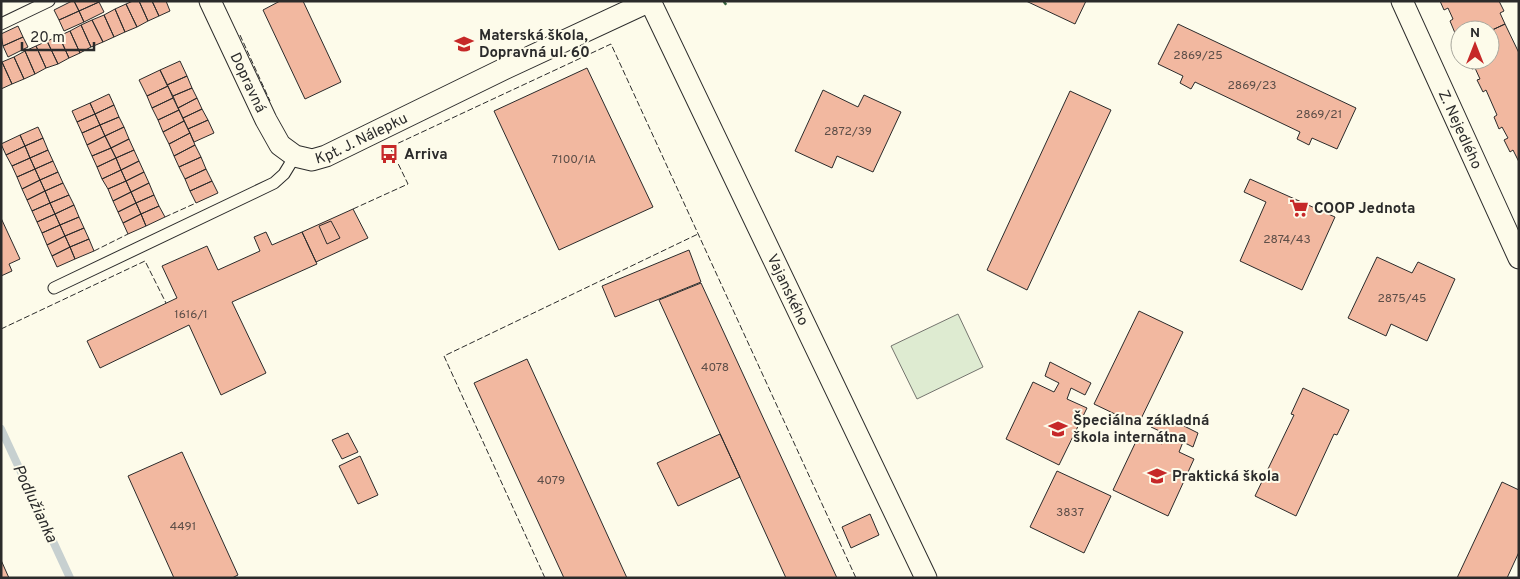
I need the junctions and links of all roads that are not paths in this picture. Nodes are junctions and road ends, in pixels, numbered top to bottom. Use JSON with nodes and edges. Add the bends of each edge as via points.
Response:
{"nodes":[{"id":1,"x":48,"y":1,"type":"edge"},
{"id":2,"x":210,"y":1,"type":"edge"},
{"id":3,"x":650,"y":1,"type":"edge"},
{"id":4,"x":1402,"y":1,"type":"edge"},
{"id":5,"x":1,"y":24,"type":"edge"},
{"id":6,"x":295,"y":156,"type":"junction"},
{"id":7,"x":1519,"y":258,"type":"edge"},
{"id":8,"x":54,"y":288,"type":"dead end"},
{"id":9,"x":926,"y":578,"type":"edge"}],
"edges":[{"from":1,"to":5,"type":"lane"},
{"from":2,"to":6,"type":"street","name":"Dopravná","via":[[266,120],[280,145]]},
{"from":3,"to":6,"type":"street","name":"Kpt. J. Nálepku","via":[[326,156],[312,160]]},
{"from":3,"to":9,"type":"street","name":"Vajanského"},
{"from":4,"to":7,"type":"street","name":"Z. Nejedlého"},
{"from":6,"to":8,"type":"lane","name":"Kpt. J. Nálepku","via":[[284,174],[274,182]]}]}
